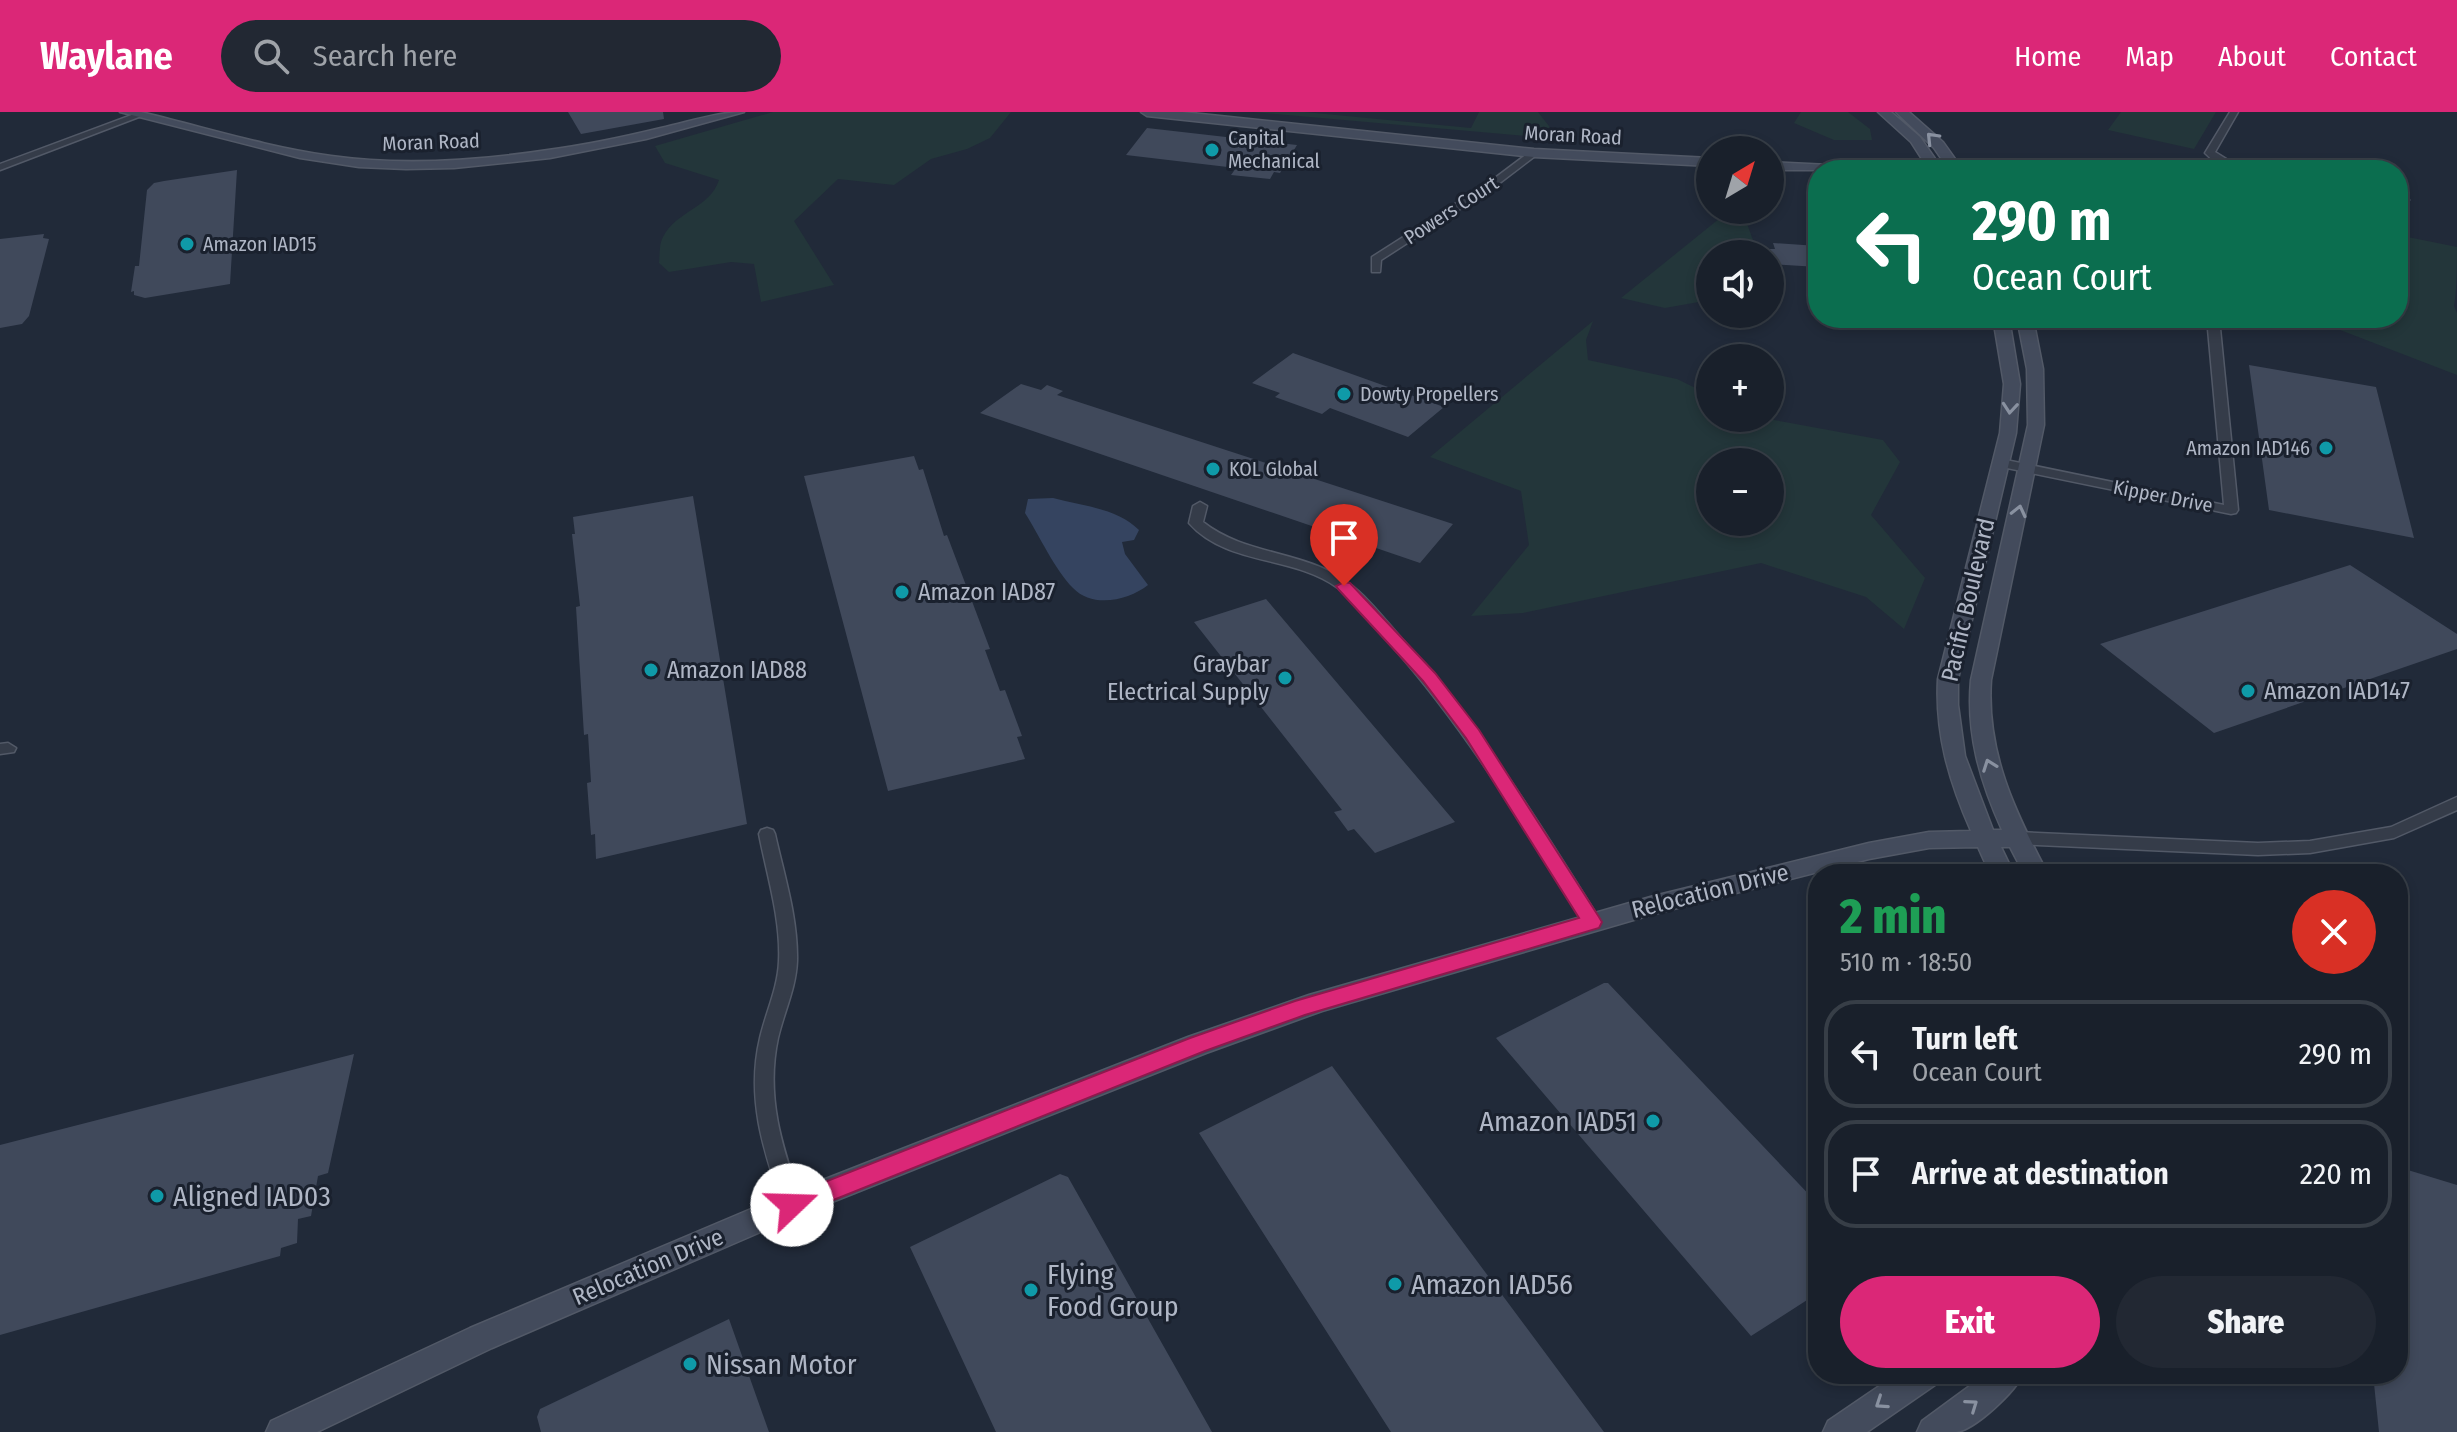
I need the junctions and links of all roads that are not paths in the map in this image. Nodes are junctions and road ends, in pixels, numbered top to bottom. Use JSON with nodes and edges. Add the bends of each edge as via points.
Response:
{"nodes":[{"id":1,"x":126,"y":112,"type":"edge"},
{"id":2,"x":738,"y":112,"type":"edge"},
{"id":3,"x":1147,"y":112,"type":"edge"},
{"id":4,"x":1181,"y":112,"type":"edge"},
{"id":5,"x":1884,"y":112,"type":"edge"},
{"id":6,"x":1902,"y":112,"type":"edge"},
{"id":7,"x":2234,"y":112,"type":"edge"},
{"id":8,"x":144,"y":114,"type":"edge"},
{"id":9,"x":1247,"y":123,"type":"junction"},
{"id":10,"x":1534,"y":153,"type":"junction"},
{"id":11,"x":1929,"y":160,"type":"edge"},
{"id":12,"x":1949,"y":160,"type":"edge"},
{"id":13,"x":2218,"y":160,"type":"edge"},
{"id":14,"x":1696,"y":161,"type":"edge"},
{"id":15,"x":0,"y":167,"type":"edge"},
{"id":16,"x":1784,"y":167,"type":"edge"},
{"id":17,"x":1808,"y":168,"type":"edge"},
{"id":18,"x":1376,"y":270,"type":"dead end"},
{"id":19,"x":2003,"y":328,"type":"edge"},
{"id":20,"x":2027,"y":328,"type":"edge"},
{"id":21,"x":2214,"y":328,"type":"edge"},
{"id":22,"x":2001,"y":463,"type":"junction"},
{"id":23,"x":2029,"y":469,"type":"junction"},
{"id":24,"x":1200,"y":506,"type":"dead end"},
{"id":25,"x":2457,"y":803,"type":"edge"},
{"id":26,"x":767,"y":834,"type":"dead end"},
{"id":27,"x":2018,"y":838,"type":"junction"},
{"id":28,"x":1986,"y":839,"type":"junction"},
{"id":29,"x":1823,"y":864,"type":"edge"},
{"id":30,"x":1997,"y":864,"type":"edge"},
{"id":31,"x":2031,"y":864,"type":"edge"},
{"id":32,"x":1808,"y":868,"type":"edge"},
{"id":33,"x":1592,"y":922,"type":"junction"},
{"id":34,"x":792,"y":1205,"type":"junction"},
{"id":35,"x":1909,"y":1384,"type":"edge"},
{"id":36,"x":1998,"y":1384,"type":"edge"},
{"id":37,"x":282,"y":1432,"type":"edge"},
{"id":38,"x":1839,"y":1432,"type":"edge"},
{"id":39,"x":1933,"y":1432,"type":"edge"}],
"edges":[{"from":1,"to":8,"type":"street","name":"Moran Road"},
{"from":2,"to":8,"type":"street","name":"Moran Road","via":[[612,143],[409,164],[333,159]]},
{"from":3,"to":9,"type":"street","name":"Moran Road"},
{"from":4,"to":9,"type":"street"},
{"from":5,"to":11,"type":"street","via":[[1916,140]]},
{"from":12,"to":6,"type":"street","one_way":true},
{"from":7,"to":13,"type":"street","via":[[2210,153]]},
{"from":8,"to":15,"type":"street"},
{"from":9,"to":10,"type":"street","name":"Moran Road"},
{"from":10,"to":14,"type":"street","name":"Moran Road"},
{"from":10,"to":18,"type":"street","name":"Powers Court","via":[[1376,259]]},
{"from":16,"to":17,"type":"street"},
{"from":19,"to":22,"type":"street","name":"Pacific Boulevard","one_way":true,"via":[[2012,384]]},
{"from":20,"to":23,"type":"street","name":"Pacific Boulevard","via":[[2037,394]]},
{"from":21,"to":23,"type":"street","name":"Kipper Drive","via":[[2231,510]]},
{"from":22,"to":23,"type":"street","name":"Kipper Drive"},
{"from":22,"to":28,"type":"street","name":"Pacific Boulevard","via":[[1945,707],[1953,756]]},
{"from":27,"to":23,"type":"street","name":"Pacific Boulevard","one_way":true,"via":[[1982,747],[1978,717],[1981,680]]},
{"from":24,"to":33,"type":"street","via":[[1196,523],[1207,535],[1317,569],[1344,586],[1429,677],[1473,734]]},
{"from":25,"to":27,"type":"street","name":"Relocation Drive","via":[[2394,832],[2310,847]]},
{"from":26,"to":34,"type":"street","via":[[782,903],[788,971],[768,1040],[763,1116]]},
{"from":27,"to":28,"type":"street","name":"Relocation Drive"},
{"from":27,"to":31,"type":"street","name":"Pacific Boulevard"},
{"from":28,"to":29,"type":"street","name":"Relocation Drive","via":[[1929,840]]},
{"from":28,"to":30,"type":"street","name":"Pacific Boulevard"},
{"from":32,"to":33,"type":"street","name":"Relocation Drive"},
{"from":33,"to":34,"type":"street","name":"Relocation Drive","via":[[1297,1009]]},
{"from":34,"to":37,"type":"street","name":"Relocation Drive","via":[[481,1338]]},
{"from":35,"to":38,"type":"street","one_way":true},
{"from":39,"to":36,"type":"street","one_way":true}]}
